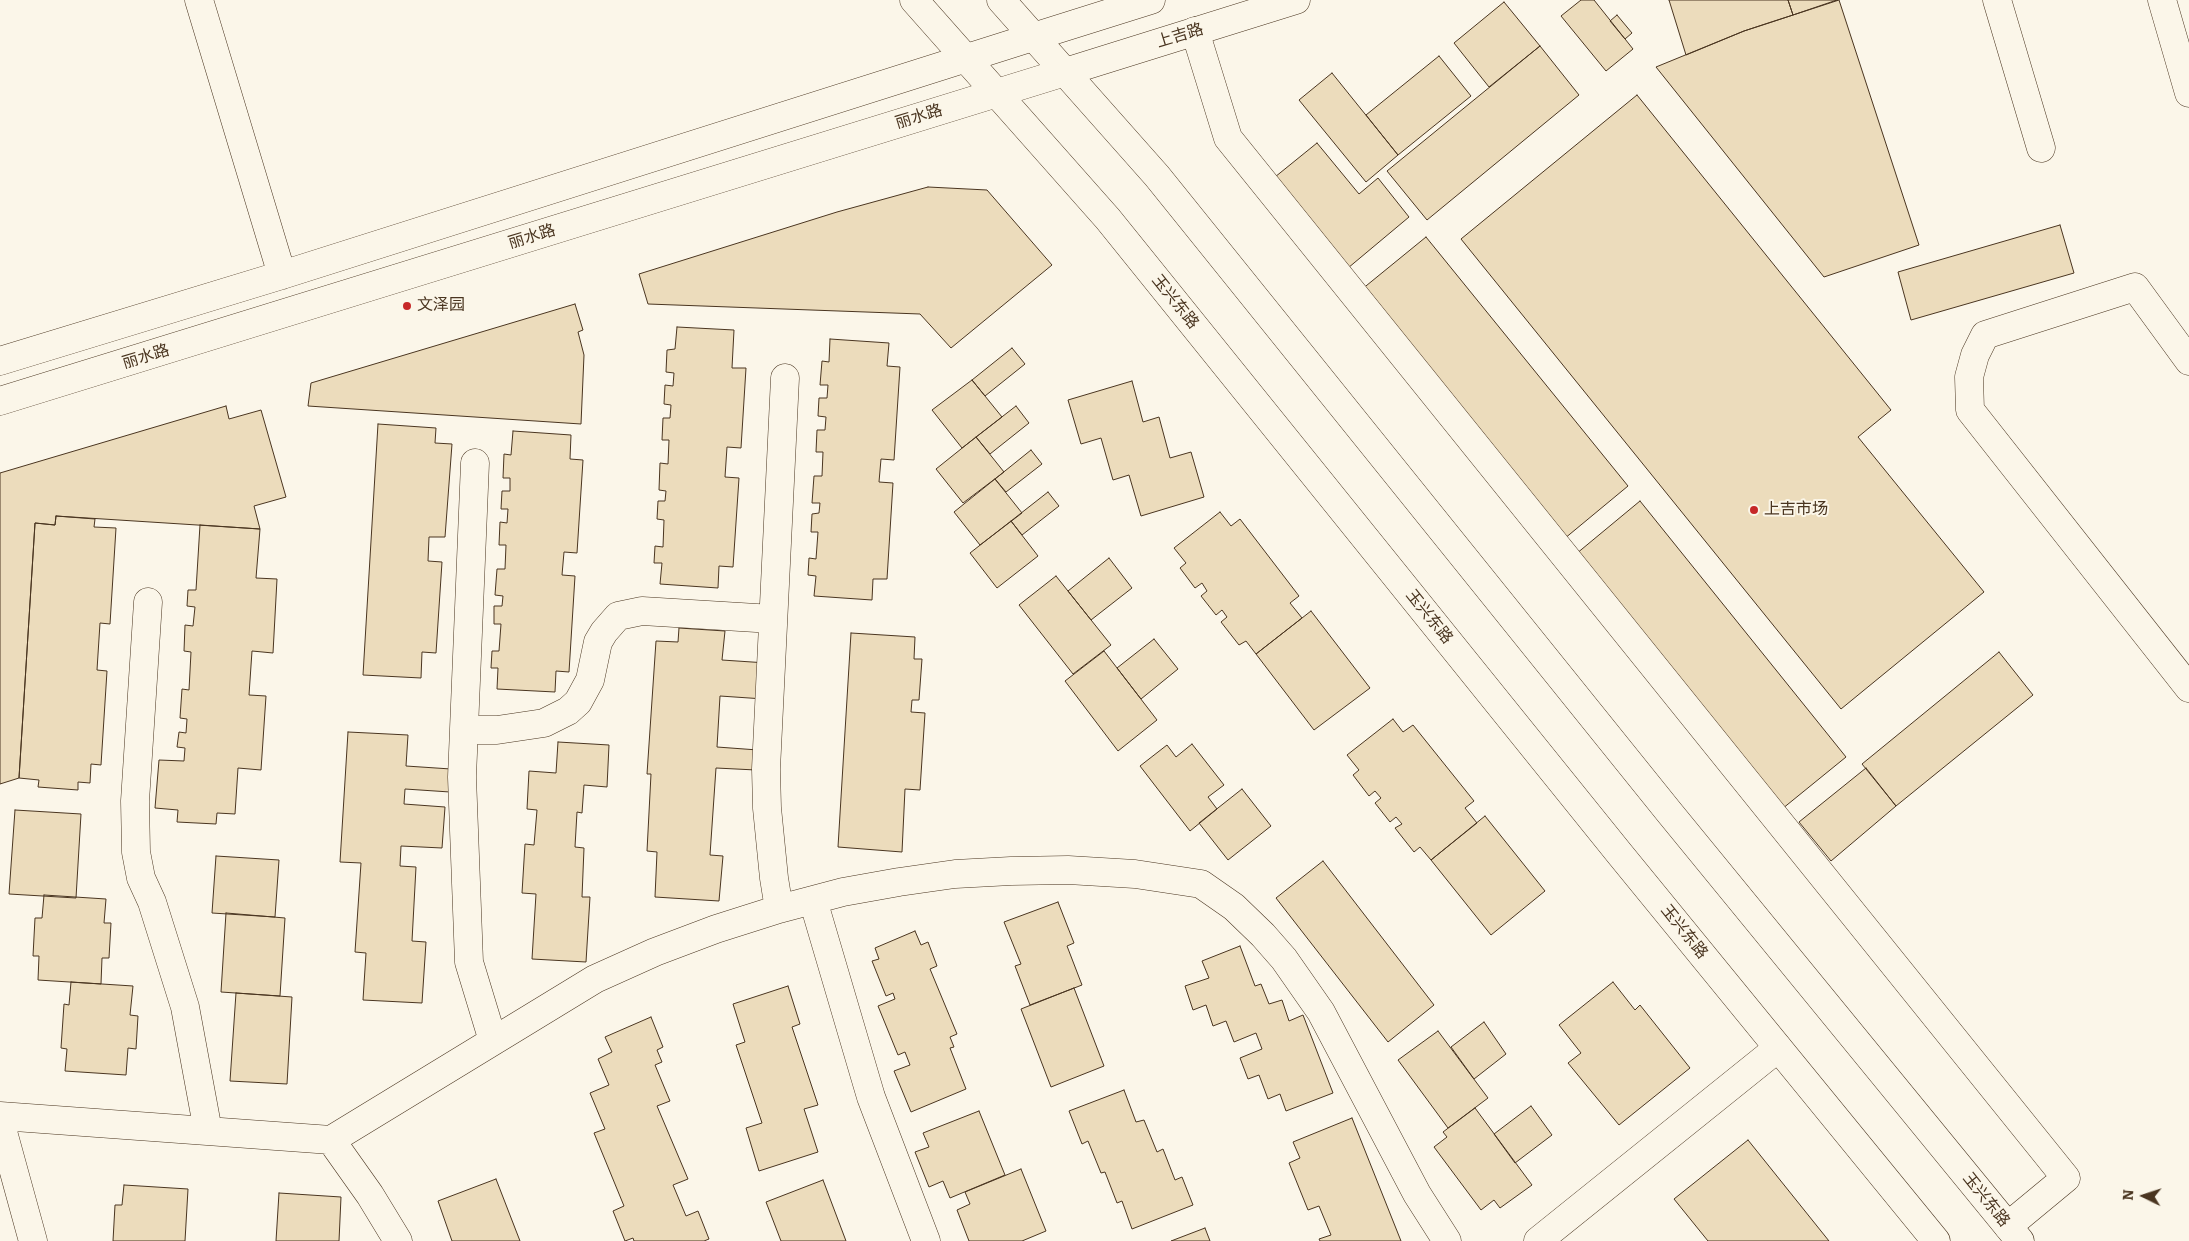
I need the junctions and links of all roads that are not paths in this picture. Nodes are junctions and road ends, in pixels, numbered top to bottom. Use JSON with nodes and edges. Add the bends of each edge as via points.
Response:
{"nodes":[{"id":1,"x":199,"y":0,"type":"edge"},
{"id":2,"x":914,"y":0,"type":"edge"},
{"id":3,"x":1001,"y":0,"type":"edge"},
{"id":4,"x":1152,"y":0,"type":"edge"},
{"id":5,"x":1296,"y":0,"type":"edge"},
{"id":6,"x":1997,"y":0,"type":"edge"},
{"id":7,"x":2162,"y":0,"type":"edge"},
{"id":8,"x":1195,"y":32,"type":"junction"},
{"id":9,"x":1034,"y":37,"type":"junction"},
{"id":10,"x":966,"y":58,"type":"junction"},
{"id":11,"x":1065,"y":72,"type":"junction"},
{"id":12,"x":997,"y":93,"type":"junction"},
{"id":13,"x":2189,"y":93,"type":"edge"},
{"id":14,"x":2041,"y":148,"type":"dead end"},
{"id":15,"x":282,"y":275,"type":"junction"},
{"id":16,"x":0,"y":361,"type":"edge"},
{"id":17,"x":2189,"y":361,"type":"edge"},
{"id":18,"x":785,"y":378,"type":"dead end"},
{"id":19,"x":0,"y":401,"type":"edge"},
{"id":20,"x":475,"y":463,"type":"dead end"},
{"id":21,"x":148,"y":602,"type":"dead end"},
{"id":22,"x":773,"y":619,"type":"junction"},
{"id":23,"x":2189,"y":688,"type":"edge"},
{"id":24,"x":464,"y":730,"type":"junction"},
{"id":25,"x":814,"y":900,"type":"junction"},
{"id":26,"x":779,"y":908,"type":"junction"},
{"id":27,"x":494,"y":1041,"type":"junction"},
{"id":28,"x":1778,"y":1048,"type":"junction"},
{"id":29,"x":0,"y":1116,"type":"edge"},
{"id":30,"x":0,"y":1121,"type":"edge"},
{"id":31,"x":208,"y":1131,"type":"junction"},
{"id":32,"x":331,"y":1140,"type":"junction"},
{"id":33,"x":2014,"y":1234,"type":"edge"},
{"id":34,"x":33,"y":1241,"type":"edge"},
{"id":35,"x":398,"y":1241,"type":"edge"},
{"id":36,"x":926,"y":1241,"type":"edge"},
{"id":37,"x":1447,"y":1241,"type":"edge"},
{"id":38,"x":1538,"y":1241,"type":"edge"},
{"id":39,"x":1936,"y":1241,"type":"edge"}],
"edges":[{"from":1,"to":15,"type":"main road"},
{"from":2,"to":10,"type":"main road","name":"玉兴东路"},
{"from":3,"to":9,"type":"main road","name":"玉兴东路"},
{"from":4,"to":9,"type":"main road"},
{"from":5,"to":8,"type":"main road","name":"上吉路"},
{"from":6,"to":14,"type":"main road"},
{"from":7,"to":13,"type":"main road"},
{"from":8,"to":11,"type":"main road","name":"上吉路"},
{"from":8,"to":33,"type":"main road","via":[[1228,138],[2066,1178]]},
{"from":9,"to":10,"type":"main road"},
{"from":9,"to":11,"type":"main road","name":"玉兴东路"},
{"from":10,"to":12,"type":"main road","name":"玉兴东路"},
{"from":10,"to":15,"type":"main road"},
{"from":11,"to":12,"type":"main road","name":"丽水路"},
{"from":11,"to":33,"type":"main road","name":"玉兴东路","via":[[1157,176]]},
{"from":12,"to":19,"type":"main road","name":"丽水路"},
{"from":12,"to":28,"type":"main road","name":"玉兴东路","via":[[1108,219]]},
{"from":15,"to":16,"type":"main road"},
{"from":17,"to":23,"type":"main road","via":[[2134,287],[1985,335],[1969,378],[1970,410]]},
{"from":18,"to":22,"type":"main road"},
{"from":20,"to":24,"type":"main road"},
{"from":21,"to":31,"type":"main road","via":[[135,801],[136,852],[185,1007]]},
{"from":22,"to":24,"type":"main road","via":[[642,611],[618,616],[598,642],[590,680],[578,702],[568,711],[544,723],[497,730]]},
{"from":22,"to":26,"type":"main road","via":[[766,769],[767,808]]},
{"from":24,"to":27,"type":"main road","via":[[462,777],[469,962]]},
{"from":25,"to":26,"type":"main road"},
{"from":25,"to":36,"type":"main road","via":[[871,1096]]},
{"from":25,"to":37,"type":"main road","via":[[899,882],[1011,870],[1135,874],[1201,884],[1234,907],[1263,935],[1304,984],[1416,1194]]},
{"from":26,"to":27,"type":"main road","via":[[681,942],[595,979]]},
{"from":27,"to":32,"type":"main road"},
{"from":28,"to":38,"type":"main road"},
{"from":28,"to":39,"type":"main road","name":"玉兴东路"},
{"from":29,"to":31,"type":"main road"},
{"from":30,"to":34,"type":"main road"},
{"from":31,"to":32,"type":"main road"},
{"from":32,"to":35,"type":"main road"}]}
